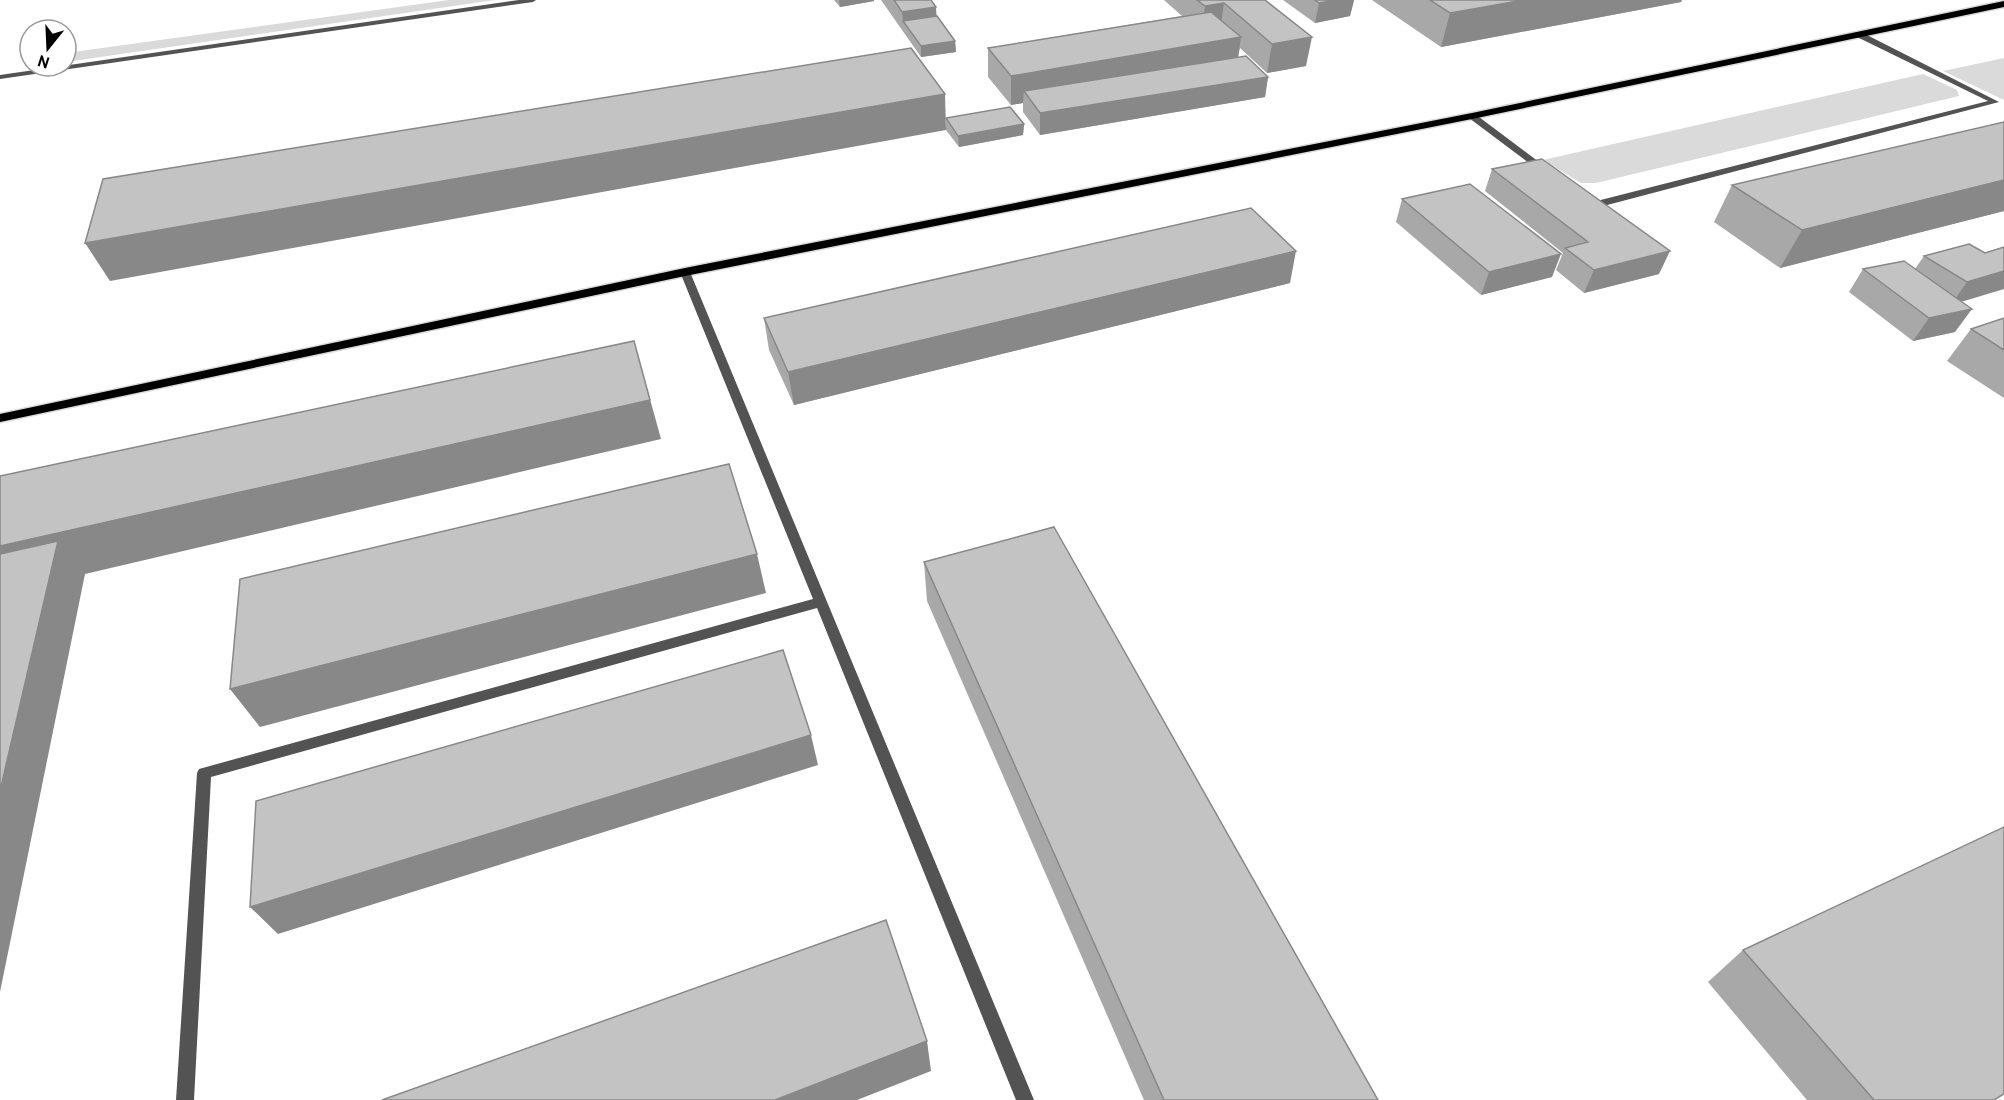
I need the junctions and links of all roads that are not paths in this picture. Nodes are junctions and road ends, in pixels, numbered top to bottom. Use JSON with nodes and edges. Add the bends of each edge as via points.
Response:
{"nodes":[{"id":1,"x":533,"y":0,"type":"edge"},
{"id":2,"x":2004,"y":4,"type":"edge"},
{"id":3,"x":1860,"y":35,"type":"junction"},
{"id":4,"x":0,"y":77,"type":"edge"},
{"id":5,"x":1472,"y":116,"type":"junction"},
{"id":6,"x":1555,"y":178,"type":"edge"},
{"id":7,"x":1582,"y":199,"type":"edge"},
{"id":8,"x":685,"y":272,"type":"junction"},
{"id":9,"x":0,"y":418,"type":"edge"},
{"id":10,"x":820,"y":602,"type":"junction"},
{"id":11,"x":185,"y":1100,"type":"edge"},
{"id":12,"x":1026,"y":1100,"type":"edge"}],
"edges":[{"from":1,"to":4,"type":"street"},
{"from":2,"to":3,"type":"main road"},
{"from":3,"to":5,"type":"main road"},
{"from":3,"to":7,"type":"street","via":[[1995,102],[1592,206]]},
{"from":5,"to":6,"type":"street"},
{"from":5,"to":8,"type":"main road"},
{"from":8,"to":9,"type":"main road"},
{"from":8,"to":10,"type":"street"},
{"from":10,"to":11,"type":"street","via":[[204,773]]},
{"from":10,"to":12,"type":"street"}]}
